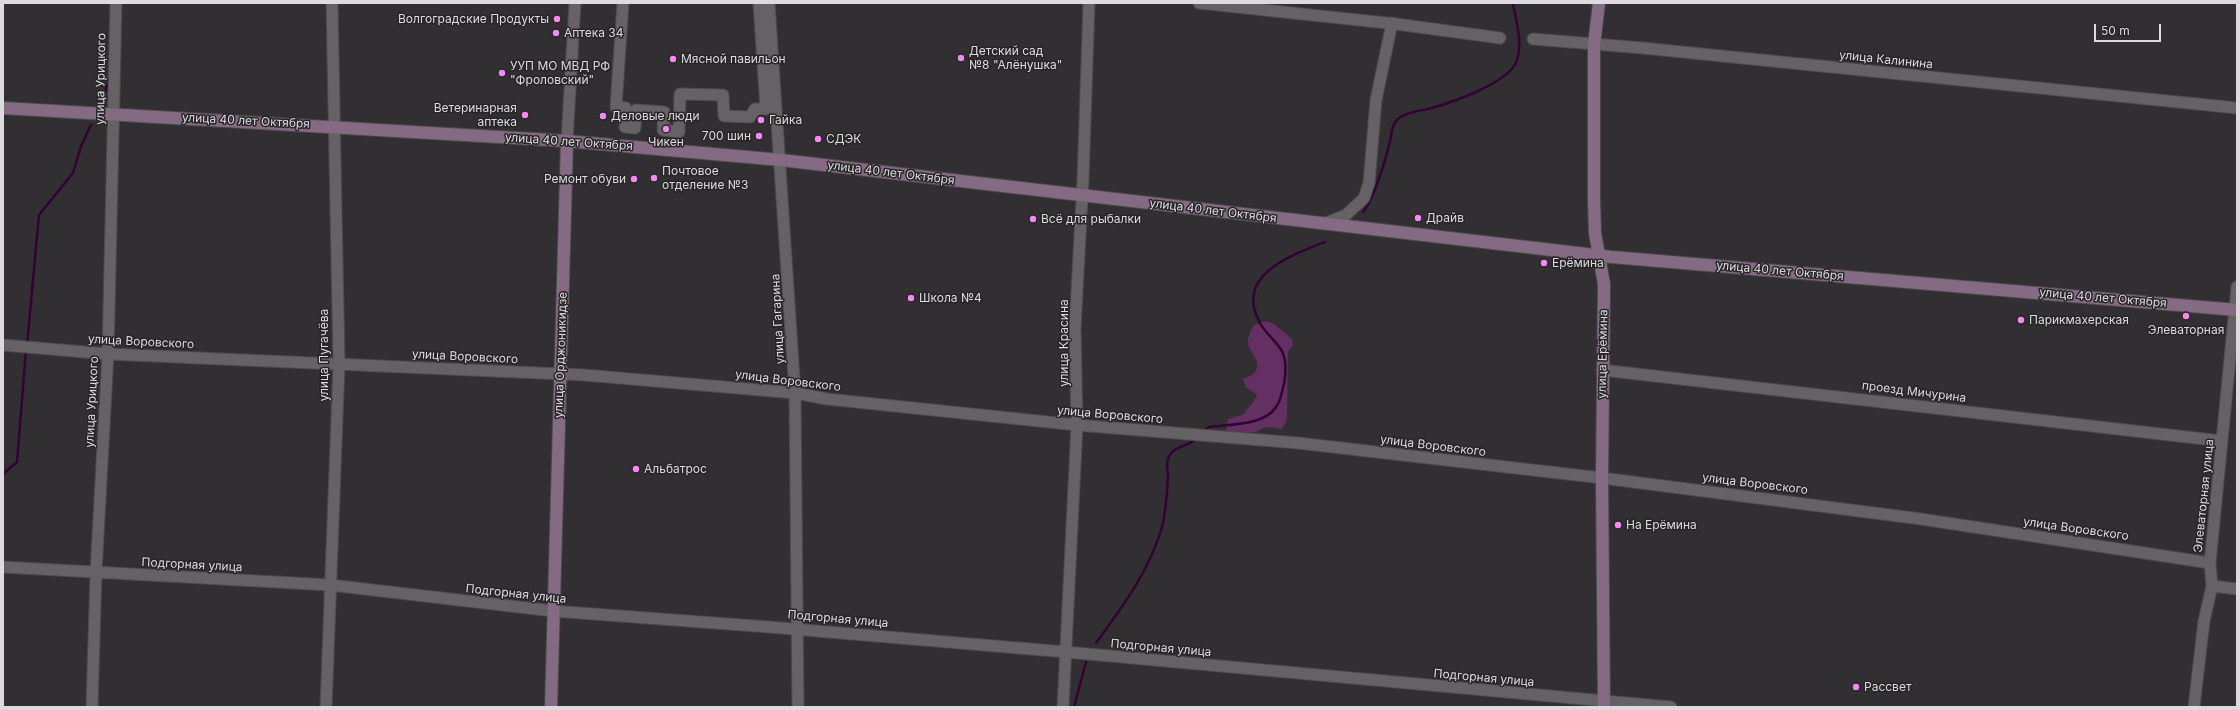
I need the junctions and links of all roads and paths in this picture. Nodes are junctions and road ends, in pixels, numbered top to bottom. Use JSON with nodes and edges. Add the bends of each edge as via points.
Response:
{"nodes":[{"id":1,"x":116,"y":3,"type":"edge"},
{"id":2,"x":332,"y":3,"type":"edge"},
{"id":3,"x":575,"y":3,"type":"edge"},
{"id":4,"x":623,"y":3,"type":"edge"},
{"id":5,"x":759,"y":3,"type":"edge"},
{"id":6,"x":769,"y":3,"type":"edge"},
{"id":7,"x":1089,"y":3,"type":"edge"},
{"id":8,"x":1199,"y":3,"type":"edge"},
{"id":9,"x":1599,"y":3,"type":"edge"},
{"id":10,"x":1392,"y":23,"type":"junction"},
{"id":11,"x":1500,"y":38,"type":"dead end"},
{"id":12,"x":1533,"y":39,"type":"dead end"},
{"id":13,"x":1594,"y":45,"type":"junction"},
{"id":14,"x":3,"y":108,"type":"edge"},
{"id":15,"x":2237,"y":108,"type":"edge"},
{"id":16,"x":113,"y":114,"type":"junction"},
{"id":17,"x":333,"y":126,"type":"junction"},
{"id":18,"x":567,"y":142,"type":"junction"},
{"id":19,"x":781,"y":160,"type":"junction"},
{"id":20,"x":1082,"y":195,"type":"junction"},
{"id":21,"x":1323,"y":224,"type":"junction"},
{"id":22,"x":1599,"y":256,"type":"junction"},
{"id":23,"x":2237,"y":287,"type":"edge"},
{"id":24,"x":2236,"y":310,"type":"edge"},
{"id":25,"x":3,"y":345,"type":"edge"},
{"id":26,"x":108,"y":354,"type":"junction"},
{"id":27,"x":339,"y":364,"type":"junction"},
{"id":28,"x":1602,"y":370,"type":"junction"},
{"id":29,"x":560,"y":374,"type":"junction"},
{"id":30,"x":795,"y":393,"type":"junction"},
{"id":31,"x":1077,"y":425,"type":"junction"},
{"id":32,"x":2222,"y":441,"type":"junction"},
{"id":33,"x":1602,"y":478,"type":"junction"},
{"id":34,"x":2210,"y":563,"type":"junction"},
{"id":35,"x":3,"y":567,"type":"edge"},
{"id":36,"x":96,"y":572,"type":"junction"},
{"id":37,"x":330,"y":585,"type":"junction"},
{"id":38,"x":2212,"y":586,"type":"junction"},
{"id":39,"x":2237,"y":589,"type":"edge"},
{"id":40,"x":553,"y":611,"type":"junction"},
{"id":41,"x":797,"y":629,"type":"junction"},
{"id":42,"x":1066,"y":652,"type":"junction"},
{"id":43,"x":1604,"y":705,"type":"edge"},
{"id":44,"x":92,"y":707,"type":"edge"},
{"id":45,"x":326,"y":707,"type":"edge"},
{"id":46,"x":551,"y":707,"type":"edge"},
{"id":47,"x":798,"y":707,"type":"edge"},
{"id":48,"x":1063,"y":707,"type":"edge"},
{"id":49,"x":1670,"y":707,"type":"edge"},
{"id":50,"x":2194,"y":707,"type":"edge"}],
"edges":[{"from":1,"to":16,"type":"street","name":"улица Урицкого"},
{"from":2,"to":17,"type":"street","name":"улица Пугачёва"},
{"from":3,"to":18,"type":"street","name":"улица Орджоникидзе"},
{"from":4,"to":5,"type":"street","via":[[616,107],[626,108],[625,127],[635,128],[636,110],[664,112],[663,130],[679,132],[680,94],[723,95],[724,116],[750,117],[755,109],[766,109]]},
{"from":6,"to":19,"type":"street","name":"улица Гагарина"},
{"from":7,"to":20,"type":"street","name":"улица Красина"},
{"from":8,"to":10,"type":"street"},
{"from":9,"to":13,"type":"street","name":"улица Ерёмина"},
{"from":10,"to":11,"type":"street"},
{"from":10,"to":21,"type":"street","via":[[1376,100],[1369,183],[1364,198],[1346,214]]},
{"from":12,"to":13,"type":"street","name":"улица Калинина"},
{"from":13,"to":15,"type":"street","name":"улица Калинина"},
{"from":13,"to":22,"type":"street","name":"улица Ерёмина","via":[[1595,233]]},
{"from":14,"to":16,"type":"street","name":"улица 40 лет Октября"},
{"from":16,"to":17,"type":"street","name":"улица 40 лет Октября"},
{"from":16,"to":26,"type":"street","name":"улица Урицкого"},
{"from":17,"to":18,"type":"street","name":"улица 40 лет Октября"},
{"from":17,"to":27,"type":"street","name":"улица Пугачёва"},
{"from":18,"to":19,"type":"street","name":"улица 40 лет Октября"},
{"from":18,"to":29,"type":"street","name":"улица Орджоникидзе"},
{"from":19,"to":20,"type":"street","name":"улица 40 лет Октября"},
{"from":19,"to":30,"type":"street","name":"улица Гагарина"},
{"from":20,"to":21,"type":"street","name":"улица 40 лет Октября"},
{"from":20,"to":31,"type":"street","name":"улица Красина","via":[[1075,328]]},
{"from":21,"to":22,"type":"street","name":"улица 40 лет Октября"},
{"from":22,"to":24,"type":"street","name":"улица 40 лет Октября"},
{"from":22,"to":28,"type":"street","name":"улица Ерёмина","via":[[1604,284]]},
{"from":23,"to":24,"type":"street","name":"Элеваторная улица"},
{"from":24,"to":32,"type":"street","name":"Элеваторная улица"},
{"from":25,"to":26,"type":"street","name":"улица Воровского"},
{"from":26,"to":27,"type":"street","name":"улица Воровского"},
{"from":26,"to":36,"type":"street","name":"улица Урицкого"},
{"from":27,"to":29,"type":"street","name":"улица Воровского"},
{"from":27,"to":37,"type":"street","name":"улица Пугачёва"},
{"from":28,"to":32,"type":"street","name":"проезд Мичурина"},
{"from":28,"to":33,"type":"street","name":"улица Ерёмина"},
{"from":29,"to":30,"type":"street","name":"улица Воровского"},
{"from":29,"to":40,"type":"street","name":"улица Орджоникидзе"},
{"from":30,"to":31,"type":"street","name":"улица Воровского","via":[[826,399]]},
{"from":30,"to":41,"type":"street","name":"улица Гагарина"},
{"from":31,"to":33,"type":"street","name":"улица Воровского","via":[[1298,443]]},
{"from":31,"to":42,"type":"street","name":"улица Красина"},
{"from":32,"to":34,"type":"street","name":"Элеваторная улица"},
{"from":33,"to":34,"type":"street","name":"улица Воровского","via":[[1913,518]]},
{"from":33,"to":43,"type":"street","name":"улица Ерёмина"},
{"from":34,"to":38,"type":"street","name":"Элеваторная улица"},
{"from":35,"to":36,"type":"street","name":"Подгорная улица"},
{"from":36,"to":37,"type":"street","name":"Подгорная улица"},
{"from":36,"to":44,"type":"street","name":"улица Урицкого"},
{"from":37,"to":40,"type":"street","name":"Подгорная улица"},
{"from":37,"to":45,"type":"street","name":"улица Пугачёва"},
{"from":38,"to":39,"type":"street"},
{"from":38,"to":50,"type":"street","name":"Элеваторная улица","via":[[2204,621]]},
{"from":40,"to":41,"type":"street","name":"Подгорная улица"},
{"from":40,"to":46,"type":"street","name":"улица Орджоникидзе"},
{"from":41,"to":42,"type":"street","name":"Подгорная улица"},
{"from":41,"to":47,"type":"street","name":"улица Гагарина"},
{"from":42,"to":43,"type":"street","name":"Подгорная улица"},
{"from":42,"to":48,"type":"street","name":"улица Красина"},
{"from":43,"to":49,"type":"street","name":"Подгорная улица"}]}
